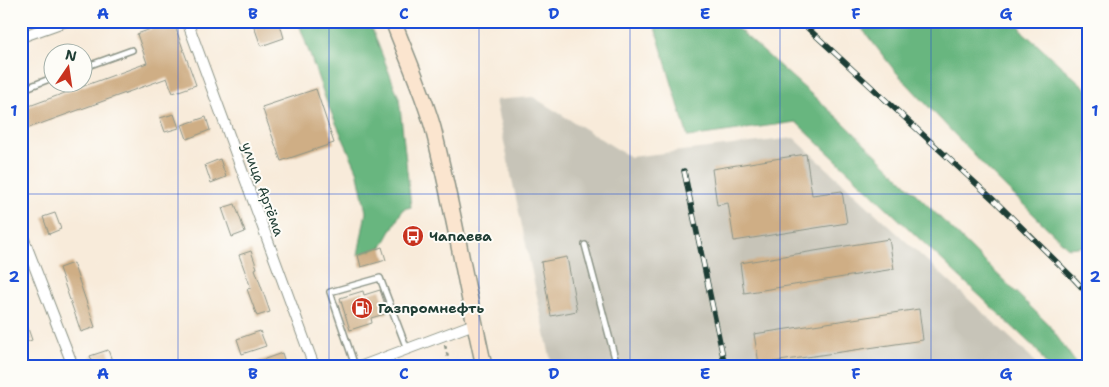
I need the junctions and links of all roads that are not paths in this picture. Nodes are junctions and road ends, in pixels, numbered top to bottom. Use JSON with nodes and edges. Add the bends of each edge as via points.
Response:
{"nodes":[{"id":1,"x":66,"y":21,"type":"edge"},
{"id":2,"x":187,"y":21,"type":"edge"},
{"id":3,"x":393,"y":21,"type":"edge"},
{"id":4,"x":21,"y":37,"type":"edge"},
{"id":5,"x":132,"y":50,"type":"dead end"},
{"id":6,"x":92,"y":64,"type":"edge"},
{"id":7,"x":42,"y":82,"type":"edge"},
{"id":8,"x":21,"y":90,"type":"edge"},
{"id":9,"x":21,"y":232,"type":"edge"},
{"id":10,"x":585,"y":245,"type":"dead end"},
{"id":11,"x":474,"y":324,"type":"junction"},
{"id":12,"x":407,"y":349,"type":"junction"},
{"id":13,"x":73,"y":366,"type":"edge"},
{"id":14,"x":314,"y":366,"type":"edge"},
{"id":15,"x":355,"y":366,"type":"edge"},
{"id":16,"x":362,"y":366,"type":"edge"},
{"id":17,"x":484,"y":366,"type":"edge"},
{"id":18,"x":617,"y":366,"type":"edge"}],
"edges":[{"from":1,"to":4,"type":"street"},
{"from":2,"to":14,"type":"street","name":"улица Артёма"},
{"from":3,"to":11,"type":"main road","via":[[432,126],[452,206]]},
{"from":5,"to":6,"type":"lane"},
{"from":7,"to":8,"type":"lane"},
{"from":9,"to":13,"type":"street"},
{"from":10,"to":18,"type":"lane"},
{"from":11,"to":12,"type":"street"},
{"from":11,"to":17,"type":"main road"},
{"from":12,"to":15,"type":"lane","via":[[380,278],[330,292]]},
{"from":12,"to":16,"type":"street"}]}
